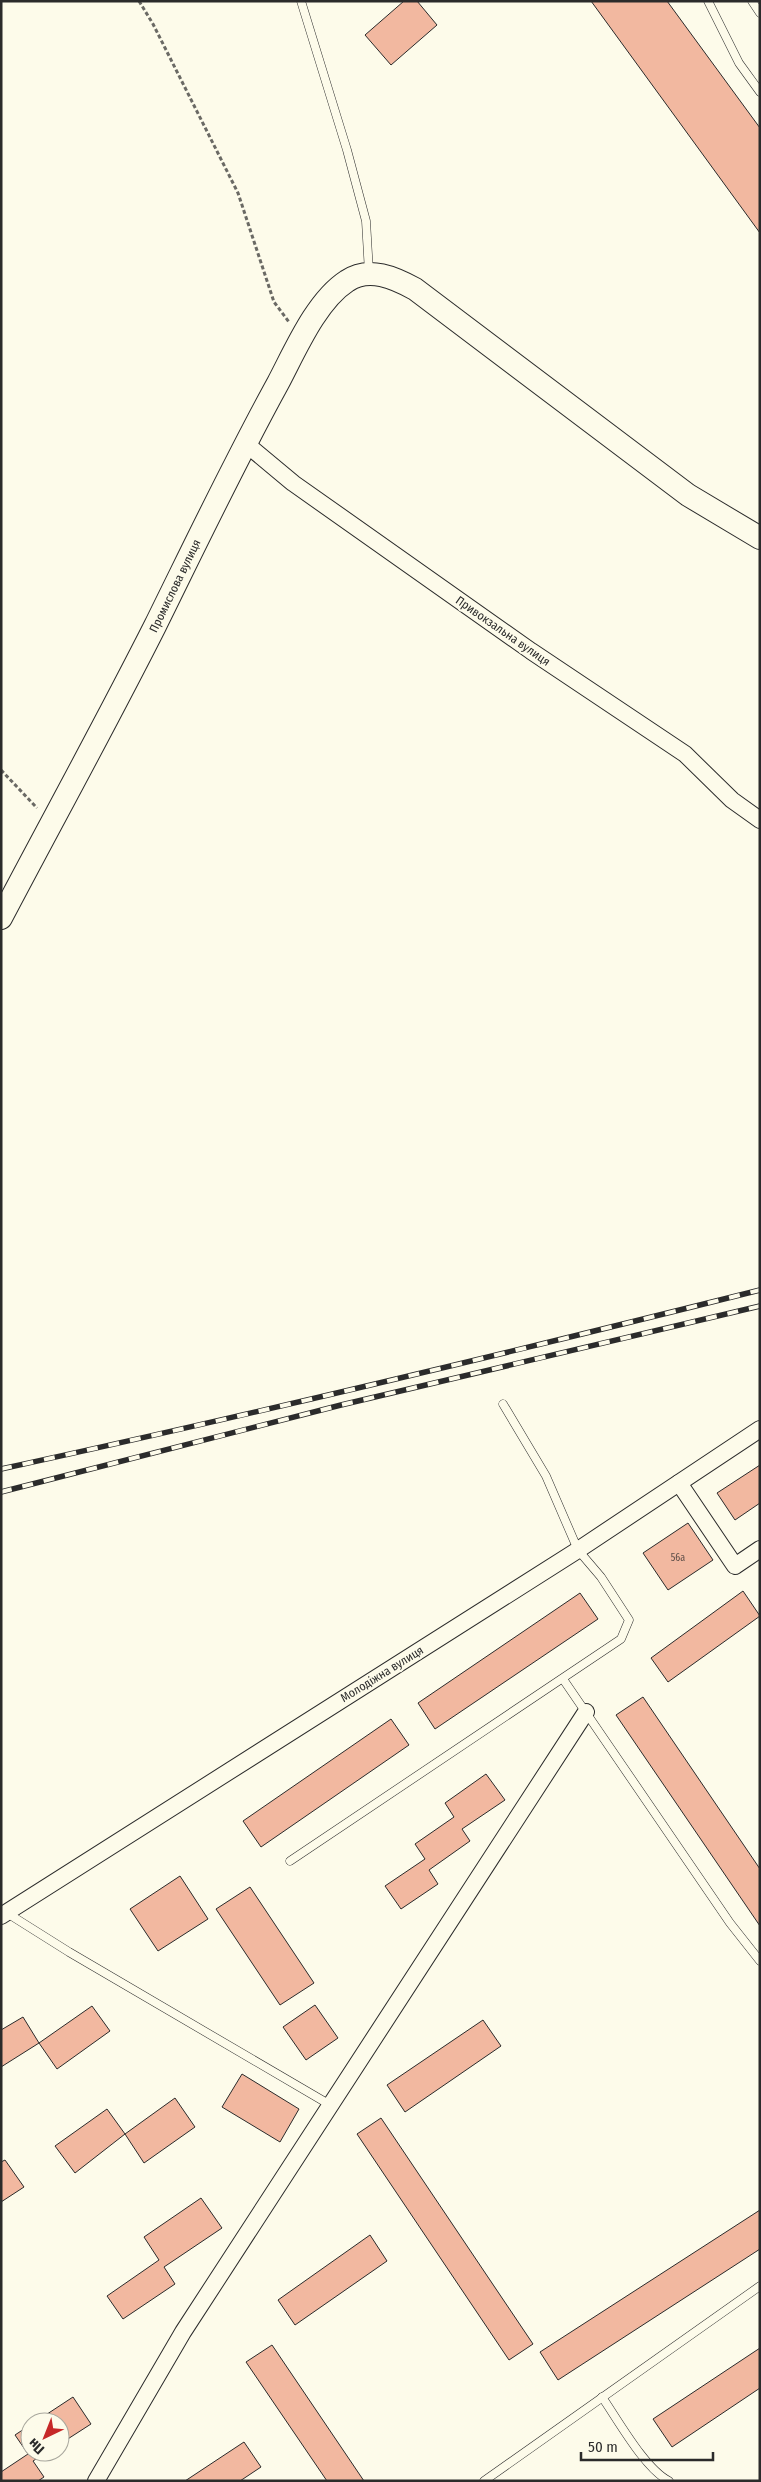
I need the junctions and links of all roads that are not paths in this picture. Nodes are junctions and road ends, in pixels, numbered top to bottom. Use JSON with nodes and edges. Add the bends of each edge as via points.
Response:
{"nodes":[{"id":1,"x":302,"y":1,"type":"edge"},
{"id":2,"x":708,"y":1,"type":"edge"},
{"id":3,"x":752,"y":1,"type":"edge"},
{"id":4,"x":760,"y":13,"type":"edge"},
{"id":5,"x":760,"y":92,"type":"edge"},
{"id":6,"x":369,"y":274,"type":"junction"},
{"id":7,"x":245,"y":443,"type":"junction"},
{"id":8,"x":760,"y":538,"type":"edge"},
{"id":9,"x":760,"y":820,"type":"edge"},
{"id":10,"x":1,"y":918,"type":"edge"},
{"id":11,"x":503,"y":1404,"type":"dead end"},
{"id":12,"x":760,"y":1429,"type":"edge"},
{"id":13,"x":679,"y":1483,"type":"junction"},
{"id":14,"x":760,"y":1549,"type":"edge"},
{"id":15,"x":578,"y":1550,"type":"junction"},
{"id":16,"x":564,"y":1679,"type":"junction"},
{"id":17,"x":586,"y":1712,"type":"junction"},
{"id":18,"x":290,"y":1861,"type":"dead end"},
{"id":19,"x":3,"y":1912,"type":"edge"},
{"id":20,"x":760,"y":1961,"type":"edge"},
{"id":21,"x":332,"y":2106,"type":"junction"},
{"id":22,"x":760,"y":2286,"type":"edge"},
{"id":23,"x":602,"y":2397,"type":"junction"},
{"id":24,"x":96,"y":2481,"type":"edge"},
{"id":25,"x":484,"y":2481,"type":"edge"},
{"id":26,"x":669,"y":2481,"type":"edge"}],
"edges":[{"from":1,"to":6,"type":"lane","via":[[348,150],[366,221]]},
{"from":2,"to":5,"type":"lane","via":[[739,63]]},
{"from":3,"to":4,"type":"lane"},
{"from":6,"to":7,"type":"street","name":"Промислова вулиця","via":[[348,280],[324,304]]},
{"from":6,"to":8,"type":"street","via":[[392,276],[415,288],[688,495]]},
{"from":7,"to":9,"type":"street","name":"Привокзальна вулиця","via":[[293,483],[523,646],[685,754],[732,800]]},
{"from":7,"to":10,"type":"street","name":"Промислова вулиця","via":[[154,628]]},
{"from":11,"to":15,"type":"lane","via":[[546,1476]]},
{"from":12,"to":13,"type":"street","name":"Молодіжна вулиця"},
{"from":13,"to":14,"type":"street","via":[[736,1566]]},
{"from":13,"to":15,"type":"street","name":"Молодіжна вулиця"},
{"from":15,"to":16,"type":"lane","via":[[601,1577],[629,1620],[620,1639]]},
{"from":15,"to":19,"type":"street","name":"Молодіжна вулиця"},
{"from":16,"to":17,"type":"lane"},
{"from":16,"to":18,"type":"lane"},
{"from":17,"to":20,"type":"lane","via":[[730,1923]]},
{"from":17,"to":21,"type":"street"},
{"from":19,"to":21,"type":"lane"},
{"from":21,"to":24,"type":"street","via":[[183,2332]]},
{"from":22,"to":23,"type":"lane"},
{"from":23,"to":25,"type":"lane"},
{"from":23,"to":26,"type":"lane","via":[[650,2465]]}]}
